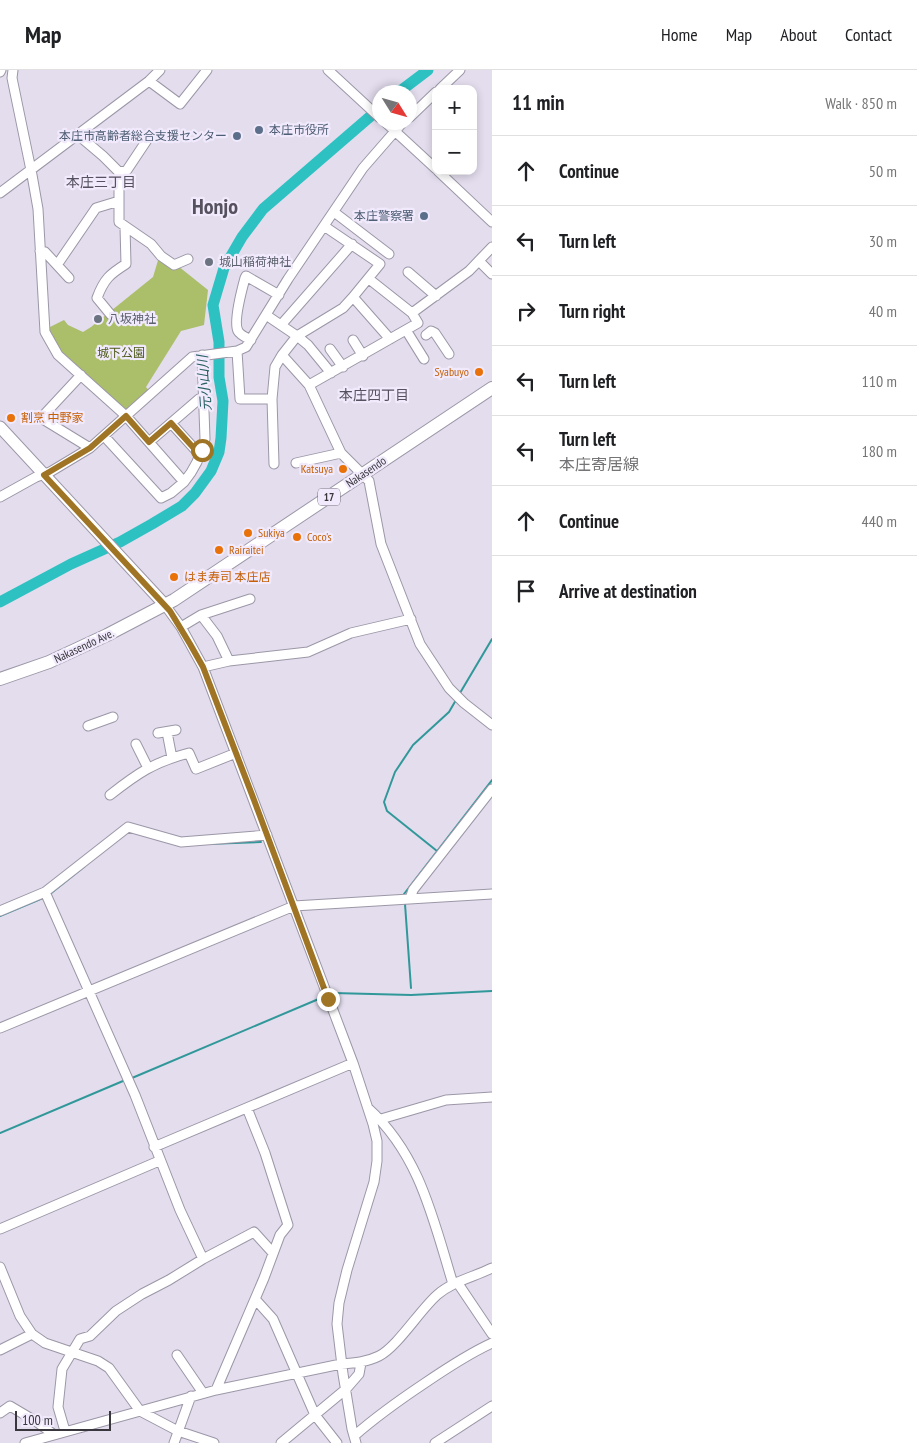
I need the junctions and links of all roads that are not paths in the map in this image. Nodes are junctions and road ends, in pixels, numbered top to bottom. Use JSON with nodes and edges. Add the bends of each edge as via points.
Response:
{"nodes":[{"id":1,"x":13,"y":70,"type":"edge"},
{"id":2,"x":160,"y":70,"type":"edge"},
{"id":3,"x":207,"y":70,"type":"edge"},
{"id":4,"x":328,"y":70,"type":"edge"},
{"id":5,"x":460,"y":70,"type":"edge"},
{"id":6,"x":149,"y":81,"type":"junction"},
{"id":7,"x":444,"y":85,"type":"edge"},
{"id":8,"x":432,"y":96,"type":"edge"},
{"id":9,"x":417,"y":110,"type":"edge"},
{"id":10,"x":372,"y":111,"type":"edge"},
{"id":11,"x":395,"y":131,"type":"joint"},
{"id":12,"x":77,"y":134,"type":"junction"},
{"id":13,"x":147,"y":140,"type":"dead end"},
{"id":14,"x":432,"y":165,"type":"edge"},
{"id":15,"x":31,"y":169,"type":"junction"},
{"id":16,"x":119,"y":172,"type":"junction"},
{"id":17,"x":442,"y":175,"type":"edge"},
{"id":18,"x":0,"y":194,"type":"edge"},
{"id":19,"x":119,"y":201,"type":"junction"},
{"id":20,"x":334,"y":212,"type":"junction"},
{"id":21,"x":492,"y":222,"type":"edge"},
{"id":22,"x":324,"y":226,"type":"junction"},
{"id":23,"x":125,"y":227,"type":"junction"},
{"id":24,"x":352,"y":244,"type":"junction"},
{"id":25,"x":492,"y":247,"type":"edge"},
{"id":26,"x":40,"y":250,"type":"junction"},
{"id":27,"x":389,"y":254,"type":"dead end"},
{"id":28,"x":188,"y":259,"type":"dead end"},
{"id":29,"x":479,"y":261,"type":"junction"},
{"id":30,"x":57,"y":265,"type":"junction"},
{"id":31,"x":408,"y":272,"type":"dead end"},
{"id":32,"x":492,"y":274,"type":"edge"},
{"id":33,"x":69,"y":278,"type":"dead end"},
{"id":34,"x":369,"y":279,"type":"junction"},
{"id":35,"x":279,"y":295,"type":"junction"},
{"id":36,"x":436,"y":296,"type":"junction"},
{"id":37,"x":353,"y":297,"type":"junction"},
{"id":38,"x":412,"y":313,"type":"junction"},
{"id":39,"x":111,"y":315,"type":"dead end"},
{"id":40,"x":266,"y":315,"type":"junction"},
{"id":41,"x":418,"y":323,"type":"junction"},
{"id":42,"x":281,"y":325,"type":"junction"},
{"id":43,"x":406,"y":330,"type":"junction"},
{"id":44,"x":297,"y":336,"type":"junction"},
{"id":45,"x":390,"y":339,"type":"junction"},
{"id":46,"x":251,"y":340,"type":"junction"},
{"id":47,"x":352,"y":340,"type":"dead end"},
{"id":48,"x":330,"y":349,"type":"dead end"},
{"id":49,"x":233,"y":351,"type":"junction"},
{"id":50,"x":449,"y":354,"type":"dead end"},
{"id":51,"x":205,"y":355,"type":"junction"},
{"id":52,"x":282,"y":355,"type":"junction"},
{"id":53,"x":363,"y":356,"type":"junction"},
{"id":54,"x":424,"y":359,"type":"dead end"},
{"id":55,"x":343,"y":367,"type":"junction"},
{"id":56,"x":331,"y":373,"type":"junction"},
{"id":57,"x":81,"y":375,"type":"junction"},
{"id":58,"x":309,"y":385,"type":"junction"},
{"id":59,"x":492,"y":388,"type":"edge"},
{"id":60,"x":204,"y":398,"type":"junction"},
{"id":61,"x":272,"y":399,"type":"junction"},
{"id":62,"x":126,"y":416,"type":"junction"},
{"id":63,"x":171,"y":423,"type":"junction"},
{"id":64,"x":0,"y":427,"type":"edge"},
{"id":65,"x":104,"y":436,"type":"junction"},
{"id":66,"x":149,"y":442,"type":"junction"},
{"id":67,"x":90,"y":448,"type":"junction"},
{"id":68,"x":341,"y":453,"type":"junction"},
{"id":69,"x":201,"y":456,"type":"junction"},
{"id":70,"x":274,"y":464,"type":"dead end"},
{"id":71,"x":296,"y":464,"type":"dead end"},
{"id":72,"x":44,"y":475,"type":"junction"},
{"id":73,"x":363,"y":475,"type":"junction"},
{"id":74,"x":184,"y":482,"type":"junction"},
{"id":75,"x":0,"y":498,"type":"edge"},
{"id":76,"x":250,"y":599,"type":"dead end"},
{"id":77,"x":165,"y":605,"type":"junction"},
{"id":78,"x":201,"y":615,"type":"junction"},
{"id":79,"x":411,"y":619,"type":"junction"},
{"id":80,"x":180,"y":627,"type":"junction"},
{"id":81,"x":229,"y":661,"type":"junction"},
{"id":82,"x":203,"y":667,"type":"junction"},
{"id":83,"x":0,"y":679,"type":"edge"},
{"id":84,"x":113,"y":716,"type":"dead end"},
{"id":85,"x":492,"y":725,"type":"edge"},
{"id":86,"x":88,"y":726,"type":"dead end"},
{"id":87,"x":167,"y":732,"type":"dead end"},
{"id":88,"x":136,"y":744,"type":"dead end"},
{"id":89,"x":236,"y":753,"type":"junction"},
{"id":90,"x":172,"y":758,"type":"junction"},
{"id":91,"x":148,"y":768,"type":"junction"},
{"id":92,"x":492,"y":789,"type":"edge"},
{"id":93,"x":110,"y":795,"type":"dead end"},
{"id":94,"x":266,"y":835,"type":"junction"},
{"id":95,"x":46,"y":892,"type":"junction"},
{"id":96,"x":492,"y":894,"type":"edge"},
{"id":97,"x":410,"y":899,"type":"junction"},
{"id":98,"x":294,"y":906,"type":"junction"},
{"id":99,"x":0,"y":911,"type":"edge"},
{"id":100,"x":89,"y":990,"type":"junction"},
{"id":101,"x":0,"y":1028,"type":"edge"},
{"id":102,"x":353,"y":1063,"type":"junction"},
{"id":103,"x":492,"y":1097,"type":"edge"},
{"id":104,"x":368,"y":1107,"type":"junction"},
{"id":105,"x":247,"y":1108,"type":"junction"},
{"id":106,"x":380,"y":1119,"type":"junction"},
{"id":107,"x":154,"y":1147,"type":"junction"},
{"id":108,"x":159,"y":1161,"type":"junction"},
{"id":109,"x":0,"y":1229,"type":"edge"},
{"id":110,"x":273,"y":1253,"type":"junction"},
{"id":111,"x":203,"y":1259,"type":"junction"},
{"id":112,"x":0,"y":1267,"type":"edge"},
{"id":113,"x":492,"y":1268,"type":"edge"},
{"id":114,"x":455,"y":1283,"type":"junction"},
{"id":115,"x":255,"y":1299,"type":"junction"},
{"id":116,"x":32,"y":1334,"type":"junction"},
{"id":117,"x":492,"y":1334,"type":"edge"},
{"id":118,"x":492,"y":1344,"type":"edge"},
{"id":119,"x":0,"y":1350,"type":"edge"},
{"id":120,"x":72,"y":1353,"type":"junction"},
{"id":121,"x":177,"y":1354,"type":"dead end"},
{"id":122,"x":360,"y":1363,"type":"junction"},
{"id":123,"x":342,"y":1364,"type":"junction"},
{"id":124,"x":296,"y":1374,"type":"junction"},
{"id":125,"x":346,"y":1389,"type":"junction"},
{"id":126,"x":216,"y":1390,"type":"junction"},
{"id":127,"x":203,"y":1393,"type":"junction"},
{"id":128,"x":191,"y":1396,"type":"junction"},
{"id":129,"x":492,"y":1406,"type":"edge"},
{"id":130,"x":140,"y":1411,"type":"junction"},
{"id":131,"x":0,"y":1413,"type":"edge"},
{"id":132,"x":315,"y":1415,"type":"junction"},
{"id":133,"x":65,"y":1431,"type":"junction"},
{"id":134,"x":178,"y":1431,"type":"junction"},
{"id":135,"x":53,"y":1434,"type":"junction"},
{"id":136,"x":355,"y":1439,"type":"edge"},
{"id":137,"x":25,"y":1443,"type":"edge"},
{"id":138,"x":174,"y":1443,"type":"edge"},
{"id":139,"x":214,"y":1443,"type":"edge"},
{"id":140,"x":281,"y":1443,"type":"edge"},
{"id":141,"x":337,"y":1443,"type":"edge"},
{"id":142,"x":434,"y":1443,"type":"edge"}],
"edges":[{"from":1,"to":15,"type":"street"},
{"from":2,"to":6,"type":"street"},
{"from":3,"to":6,"type":"street","via":[[180,104]]},
{"from":4,"to":10,"type":"street"},
{"from":5,"to":7,"type":"street"},
{"from":6,"to":12,"type":"street"},
{"from":8,"to":9,"type":"street"},
{"from":11,"to":14,"type":"street"},
{"from":11,"to":20,"type":"street","via":[[363,168]]},
{"from":12,"to":15,"type":"street"},
{"from":12,"to":16,"type":"street"},
{"from":13,"to":16,"type":"street","via":[[127,170]]},
{"from":15,"to":18,"type":"street"},
{"from":15,"to":26,"type":"street","via":[[38,209]]},
{"from":16,"to":19,"type":"street"},
{"from":17,"to":21,"type":"street"},
{"from":19,"to":23,"type":"street","via":[[118,222]]},
{"from":19,"to":30,"type":"street","via":[[96,208]]},
{"from":20,"to":22,"type":"street"},
{"from":20,"to":27,"type":"street"},
{"from":22,"to":24,"type":"street"},
{"from":22,"to":35,"type":"street"},
{"from":23,"to":28,"type":"street","via":[[151,244],[174,266]]},
{"from":23,"to":39,"type":"street","via":[[126,264],[112,272],[97,298]]},
{"from":24,"to":34,"type":"street","via":[[380,264]]},
{"from":24,"to":42,"type":"street"},
{"from":25,"to":29,"type":"street"},
{"from":26,"to":30,"type":"street"},
{"from":26,"to":57,"type":"street","via":[[45,332],[58,355]]},
{"from":29,"to":32,"type":"street"},
{"from":29,"to":36,"type":"street"},
{"from":30,"to":33,"type":"street"},
{"from":31,"to":36,"type":"street"},
{"from":34,"to":37,"type":"street"},
{"from":34,"to":38,"type":"street"},
{"from":35,"to":40,"type":"street"},
{"from":35,"to":46,"type":"street","via":[[246,276],[237,330]]},
{"from":36,"to":38,"type":"street"},
{"from":37,"to":44,"type":"street","via":[[343,308]]},
{"from":37,"to":45,"type":"street"},
{"from":38,"to":41,"type":"street"},
{"from":40,"to":42,"type":"street"},
{"from":40,"to":46,"type":"street"},
{"from":41,"to":43,"type":"street"},
{"from":41,"to":50,"type":"street","via":[[428,339],[431,331],[435,333]]},
{"from":42,"to":44,"type":"street"},
{"from":43,"to":45,"type":"street"},
{"from":43,"to":54,"type":"street"},
{"from":44,"to":52,"type":"street"},
{"from":44,"to":56,"type":"street"},
{"from":45,"to":53,"type":"street"},
{"from":46,"to":49,"type":"street","via":[[246,347]]},
{"from":47,"to":53,"type":"street"},
{"from":48,"to":55,"type":"street"},
{"from":49,"to":51,"type":"street"},
{"from":49,"to":61,"type":"street","via":[[240,399]]},
{"from":51,"to":60,"type":"street"},
{"from":51,"to":62,"type":"street","via":[[192,358]]},
{"from":52,"to":58,"type":"street"},
{"from":52,"to":61,"type":"street","via":[[276,367]]},
{"from":53,"to":55,"type":"street"},
{"from":55,"to":56,"type":"street"},
{"from":56,"to":58,"type":"street"},
{"from":57,"to":62,"type":"street"},
{"from":57,"to":67,"type":"street","via":[[41,418]]},
{"from":58,"to":68,"type":"street"},
{"from":59,"to":73,"type":"highway","name":"Nakasendo","number":"17"},
{"from":60,"to":63,"type":"street","via":[[198,399]]},
{"from":60,"to":69,"type":"street","via":[[205,439]]},
{"from":61,"to":70,"type":"street"},
{"from":62,"to":65,"type":"street"},
{"from":62,"to":66,"type":"street"},
{"from":63,"to":66,"type":"street"},
{"from":63,"to":69,"type":"street"},
{"from":64,"to":72,"type":"main road"},
{"from":65,"to":67,"type":"street"},
{"from":65,"to":74,"type":"street","via":[[162,498]]},
{"from":66,"to":74,"type":"street"},
{"from":67,"to":72,"type":"street"},
{"from":68,"to":71,"type":"street"},
{"from":68,"to":73,"type":"street"},
{"from":69,"to":74,"type":"street"},
{"from":72,"to":75,"type":"street"},
{"from":72,"to":77,"type":"main road"},
{"from":73,"to":77,"type":"highway","name":"Nakasendo","number":"17"},
{"from":73,"to":79,"type":"street","via":[[369,481],[381,544]]},
{"from":76,"to":78,"type":"street"},
{"from":77,"to":80,"type":"street"},
{"from":77,"to":83,"type":"highway","name":"Nakasendo Ave.","number":"17","via":[[58,658]]},
{"from":78,"to":80,"type":"street"},
{"from":78,"to":81,"type":"street","via":[[217,636]]},
{"from":79,"to":81,"type":"street","via":[[351,633],[308,652]]},
{"from":79,"to":85,"type":"street","via":[[420,644],[449,688]]},
{"from":80,"to":82,"type":"street"},
{"from":81,"to":82,"type":"street"},
{"from":82,"to":89,"type":"street"},
{"from":84,"to":86,"type":"street"},
{"from":87,"to":90,"type":"street"},
{"from":88,"to":91,"type":"street"},
{"from":89,"to":90,"type":"street","via":[[196,769],[189,753]]},
{"from":89,"to":94,"type":"street"},
{"from":90,"to":91,"type":"street"},
{"from":91,"to":93,"type":"street"},
{"from":92,"to":97,"type":"street","via":[[413,890]]},
{"from":94,"to":95,"type":"street","via":[[181,842],[128,826]]},
{"from":94,"to":98,"type":"street"},
{"from":95,"to":99,"type":"street"},
{"from":95,"to":100,"type":"street"},
{"from":96,"to":97,"type":"street"},
{"from":97,"to":98,"type":"street"},
{"from":98,"to":100,"type":"street"},
{"from":98,"to":102,"type":"street"},
{"from":100,"to":101,"type":"street"},
{"from":100,"to":107,"type":"street"},
{"from":102,"to":104,"type":"street"},
{"from":102,"to":105,"type":"street"},
{"from":103,"to":106,"type":"street","via":[[446,1100]]},
{"from":104,"to":106,"type":"street"},
{"from":104,"to":123,"type":"street","via":[[377,1141],[377,1161],[374,1182],[339,1303],[337,1324]]},
{"from":105,"to":107,"type":"street"},
{"from":105,"to":110,"type":"street","via":[[288,1226]]},
{"from":106,"to":114,"type":"street","via":[[409,1159],[423,1188]]},
{"from":107,"to":108,"type":"street"},
{"from":108,"to":109,"type":"street"},
{"from":108,"to":111,"type":"street"},
{"from":110,"to":111,"type":"street","via":[[254,1232]]},
{"from":110,"to":115,"type":"street"},
{"from":111,"to":120,"type":"street","via":[[116,1311],[90,1336],[80,1339]]},
{"from":112,"to":116,"type":"street","via":[[20,1316]]},
{"from":113,"to":114,"type":"street"},
{"from":114,"to":117,"type":"street"},
{"from":114,"to":122,"type":"street","via":[[438,1294],[380,1356]]},
{"from":115,"to":124,"type":"street","via":[[273,1320]]},
{"from":115,"to":126,"type":"street"},
{"from":116,"to":119,"type":"street"},
{"from":116,"to":120,"type":"street","via":[[45,1343]]},
{"from":118,"to":136,"type":"street","via":[[461,1359],[394,1404]]},
{"from":120,"to":130,"type":"street","via":[[109,1368]]},
{"from":120,"to":133,"type":"street","via":[[62,1369],[59,1390],[58,1407]]},
{"from":121,"to":127,"type":"street"},
{"from":122,"to":123,"type":"street"},
{"from":122,"to":125,"type":"street","via":[[359,1374]]},
{"from":123,"to":124,"type":"street"},
{"from":123,"to":125,"type":"street"},
{"from":124,"to":126,"type":"street"},
{"from":124,"to":132,"type":"street"},
{"from":125,"to":132,"type":"street"},
{"from":125,"to":136,"type":"street"},
{"from":126,"to":127,"type":"street"},
{"from":127,"to":128,"type":"street"},
{"from":128,"to":130,"type":"street"},
{"from":128,"to":134,"type":"street"},
{"from":129,"to":142,"type":"street"},
{"from":130,"to":133,"type":"street"},
{"from":130,"to":134,"type":"street"},
{"from":131,"to":135,"type":"street","via":[[10,1406]]},
{"from":132,"to":140,"type":"street"},
{"from":132,"to":141,"type":"street"},
{"from":133,"to":135,"type":"street"},
{"from":134,"to":138,"type":"street"},
{"from":134,"to":139,"type":"street"},
{"from":135,"to":137,"type":"street"}]}
